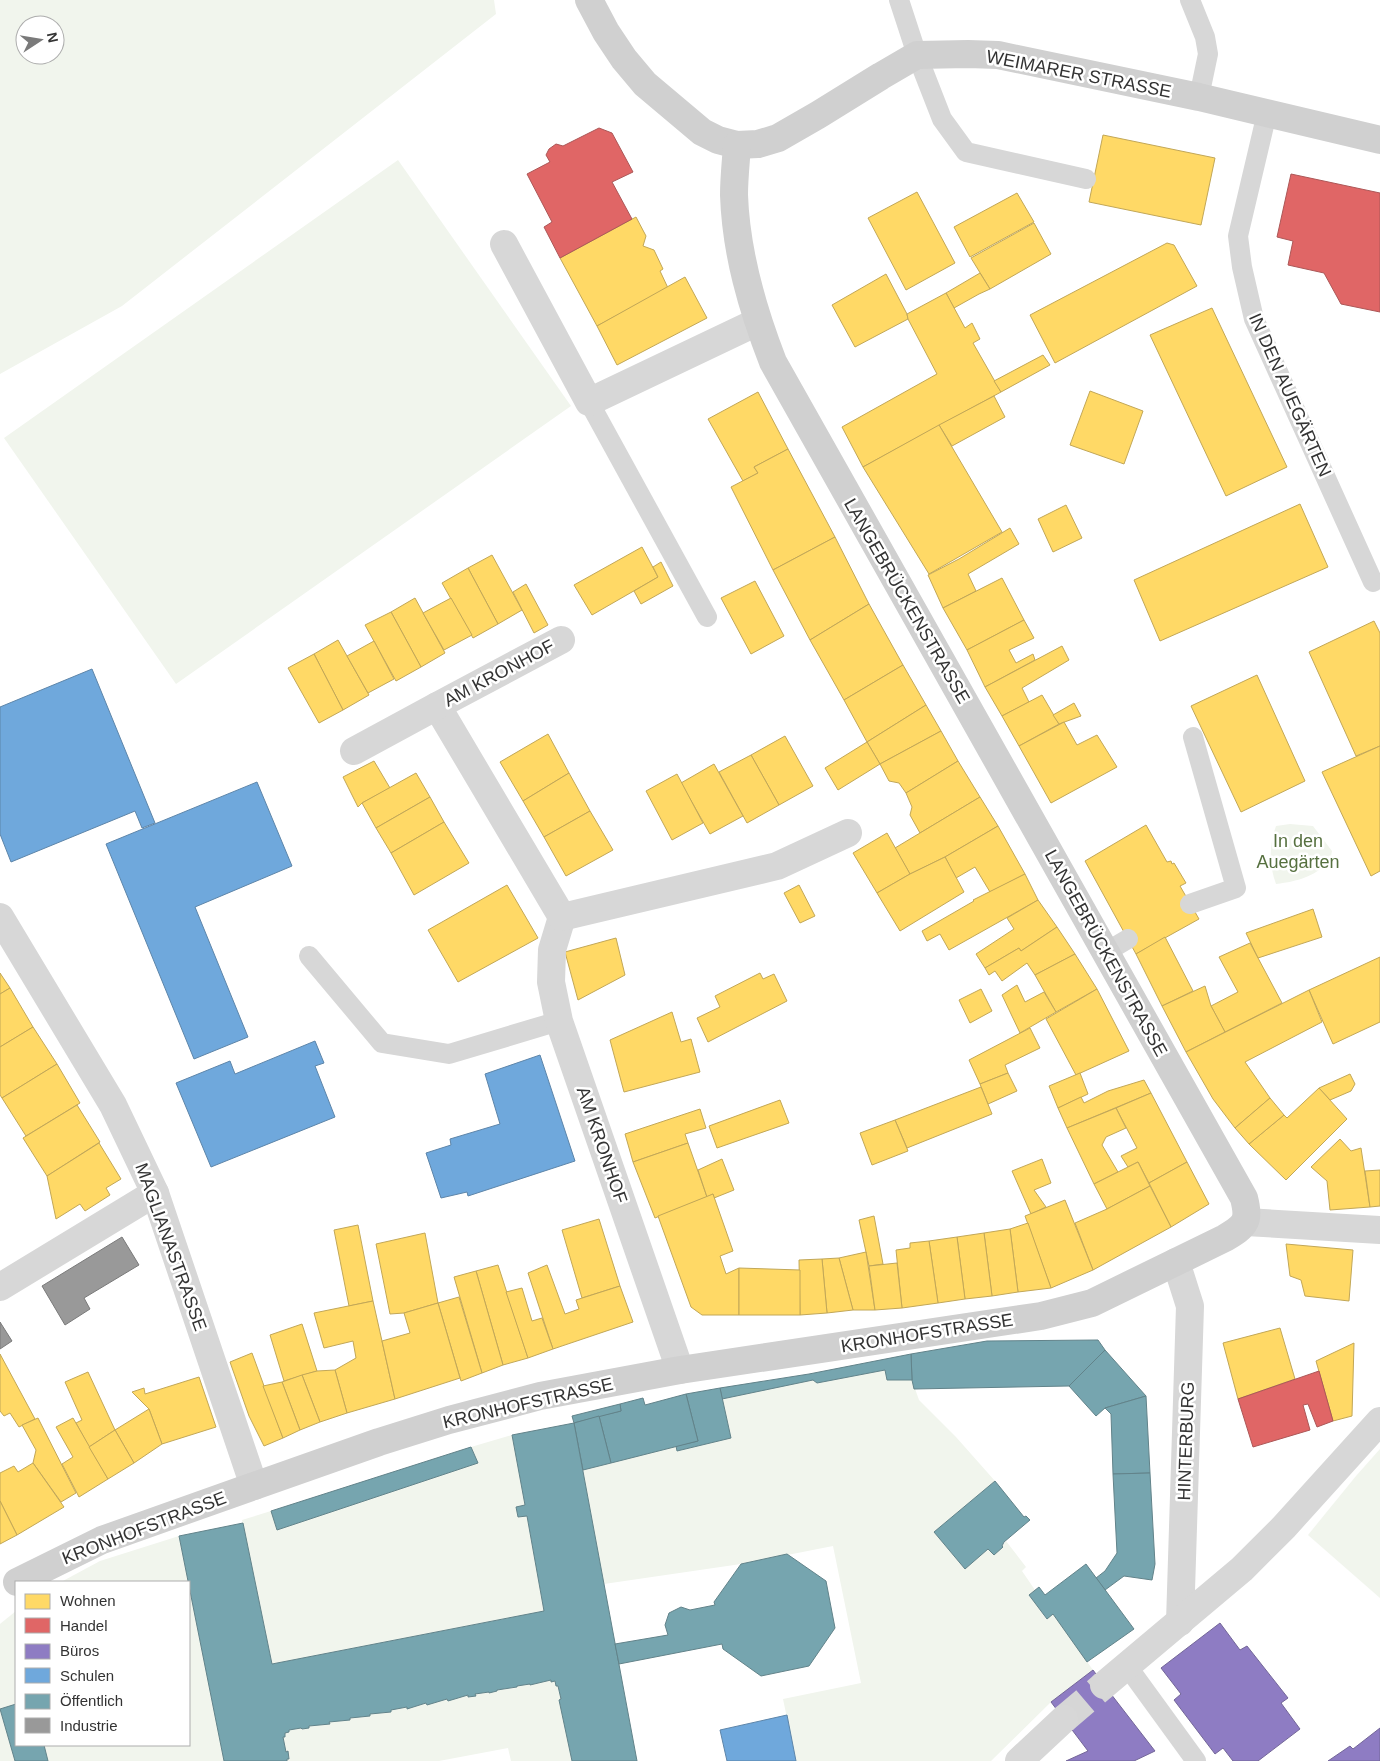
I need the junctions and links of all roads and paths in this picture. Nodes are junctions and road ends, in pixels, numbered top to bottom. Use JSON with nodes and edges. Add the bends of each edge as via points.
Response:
{"nodes":[{"id":1,"x":589,"y":0,"type":"edge"},
{"id":2,"x":899,"y":0,"type":"edge"},
{"id":3,"x":1190,"y":0,"type":"edge"},
{"id":4,"x":917,"y":55,"type":"junction"},
{"id":5,"x":1199,"y":97,"type":"junction"},
{"id":6,"x":1266,"y":113,"type":"junction"},
{"id":7,"x":1380,"y":140,"type":"edge"},
{"id":8,"x":737,"y":145,"type":"junction"},
{"id":9,"x":1086,"y":180,"type":"dead end"},
{"id":10,"x":504,"y":244,"type":"dead end"},
{"id":11,"x":757,"y":322,"type":"junction"},
{"id":12,"x":589,"y":402,"type":"junction"},
{"id":13,"x":1373,"y":582,"type":"dead end"},
{"id":14,"x":707,"y":617,"type":"dead end"},
{"id":15,"x":561,"y":640,"type":"dead end"},
{"id":16,"x":437,"y":706,"type":"junction"},
{"id":17,"x":1193,"y":737,"type":"dead end"},
{"id":18,"x":354,"y":751,"type":"dead end"},
{"id":19,"x":848,"y":833,"type":"dead end"},
{"id":20,"x":1190,"y":904,"type":"dead end"},
{"id":21,"x":0,"y":917,"type":"edge"},
{"id":22,"x":562,"y":917,"type":"junction"},
{"id":23,"x":309,"y":956,"type":"dead end"},
{"id":24,"x":559,"y":1021,"type":"junction"},
{"id":25,"x":155,"y":1193,"type":"junction"},
{"id":26,"x":1246,"y":1222,"type":"junction"},
{"id":27,"x":1380,"y":1230,"type":"edge"},
{"id":28,"x":1176,"y":1262,"type":"junction"},
{"id":29,"x":0,"y":1287,"type":"edge"},
{"id":30,"x":680,"y":1370,"type":"junction"},
{"id":31,"x":1380,"y":1421,"type":"edge"},
{"id":32,"x":254,"y":1486,"type":"junction"},
{"id":33,"x":19,"y":1581,"type":"edge"},
{"id":34,"x":15,"y":1583,"type":"edge"},
{"id":35,"x":0,"y":1593,"type":"edge"},
{"id":36,"x":1180,"y":1622,"type":"junction"},
{"id":37,"x":1127,"y":1666,"type":"junction"},
{"id":38,"x":1104,"y":1685,"type":"tunnel mouth"},
{"id":39,"x":1064,"y":1719,"type":"tunnel mouth"},
{"id":40,"x":1019,"y":1761,"type":"edge"},
{"id":41,"x":1196,"y":1761,"type":"edge"}],
"edges":[{"from":1,"to":8,"type":"street","via":[[624,60],[645,84],[702,132]]},
{"from":2,"to":4,"type":"lane"},
{"from":3,"to":5,"type":"lane","via":[[1205,37],[1208,54]]},
{"from":4,"to":5,"type":"street","name":"WEIMARER STRASSE","via":[[998,55]]},
{"from":4,"to":8,"type":"street","name":"WEIMARER STRASSE","via":[[778,138],[758,144]]},
{"from":4,"to":9,"type":"lane","via":[[942,119],[966,152]]},
{"from":5,"to":6,"type":"street","name":"WEIMARER STRASSE"},
{"from":6,"to":7,"type":"street","name":"WEIMARER STRASSE"},
{"from":6,"to":13,"type":"lane","name":"IN DEN AUEGÄRTEN","via":[[1238,236],[1242,267],[1254,319]]},
{"from":8,"to":11,"type":"street","name":"LANGEBRÜCKENSTRASSE","via":[[736,215],[744,269]]},
{"from":10,"to":12,"type":"street"},
{"from":11,"to":12,"type":"street"},
{"from":11,"to":26,"type":"street","name":"LANGEBRÜCKENSTRASSE","via":[[790,393],[1117,946],[1244,1198]]},
{"from":12,"to":14,"type":"lane"},
{"from":15,"to":16,"type":"street","name":"AM KRONHOF"},
{"from":16,"to":18,"type":"street","name":"AM KRONHOF"},
{"from":16,"to":22,"type":"street","name":"AM KRONHOF"},
{"from":17,"to":20,"type":"lane","via":[[1236,888]]},
{"from":19,"to":22,"type":"street","via":[[777,866]]},
{"from":21,"to":25,"type":"street","name":"MAGLIANASTRASSE","via":[[114,1106]]},
{"from":22,"to":24,"type":"street","name":"AM KRONHOF","via":[[552,950],[551,982]]},
{"from":23,"to":24,"type":"lane","via":[[382,1043],[449,1054]]},
{"from":24,"to":30,"type":"street","name":"AM KRONHOF"},
{"from":25,"to":29,"type":"street"},
{"from":25,"to":32,"type":"street","name":"MAGLIANASTRASSE"},
{"from":26,"to":27,"type":"street"},
{"from":26,"to":28,"type":"street","via":[[1241,1228]]},
{"from":28,"to":30,"type":"street","name":"KRONHOFSTRASSE","via":[[1092,1303],[1064,1311]]},
{"from":28,"to":36,"type":"street","name":"HINTERBURG","via":[[1190,1306]]},
{"from":30,"to":32,"type":"street","name":"KRONHOFSTRASSE","via":[[540,1396],[458,1418]]},
{"from":31,"to":36,"type":"street","via":[[1284,1528]]},
{"from":32,"to":33,"type":"street","name":"KRONHOFSTRASSE","via":[[102,1540]]},
{"from":34,"to":35,"type":"street","name":"KRONHOFSTRASSE"},
{"from":36,"to":37,"type":"street"},
{"from":37,"to":38,"type":"street"},
{"from":37,"to":41,"type":"lane"},
{"from":39,"to":40,"type":"street"}]}
